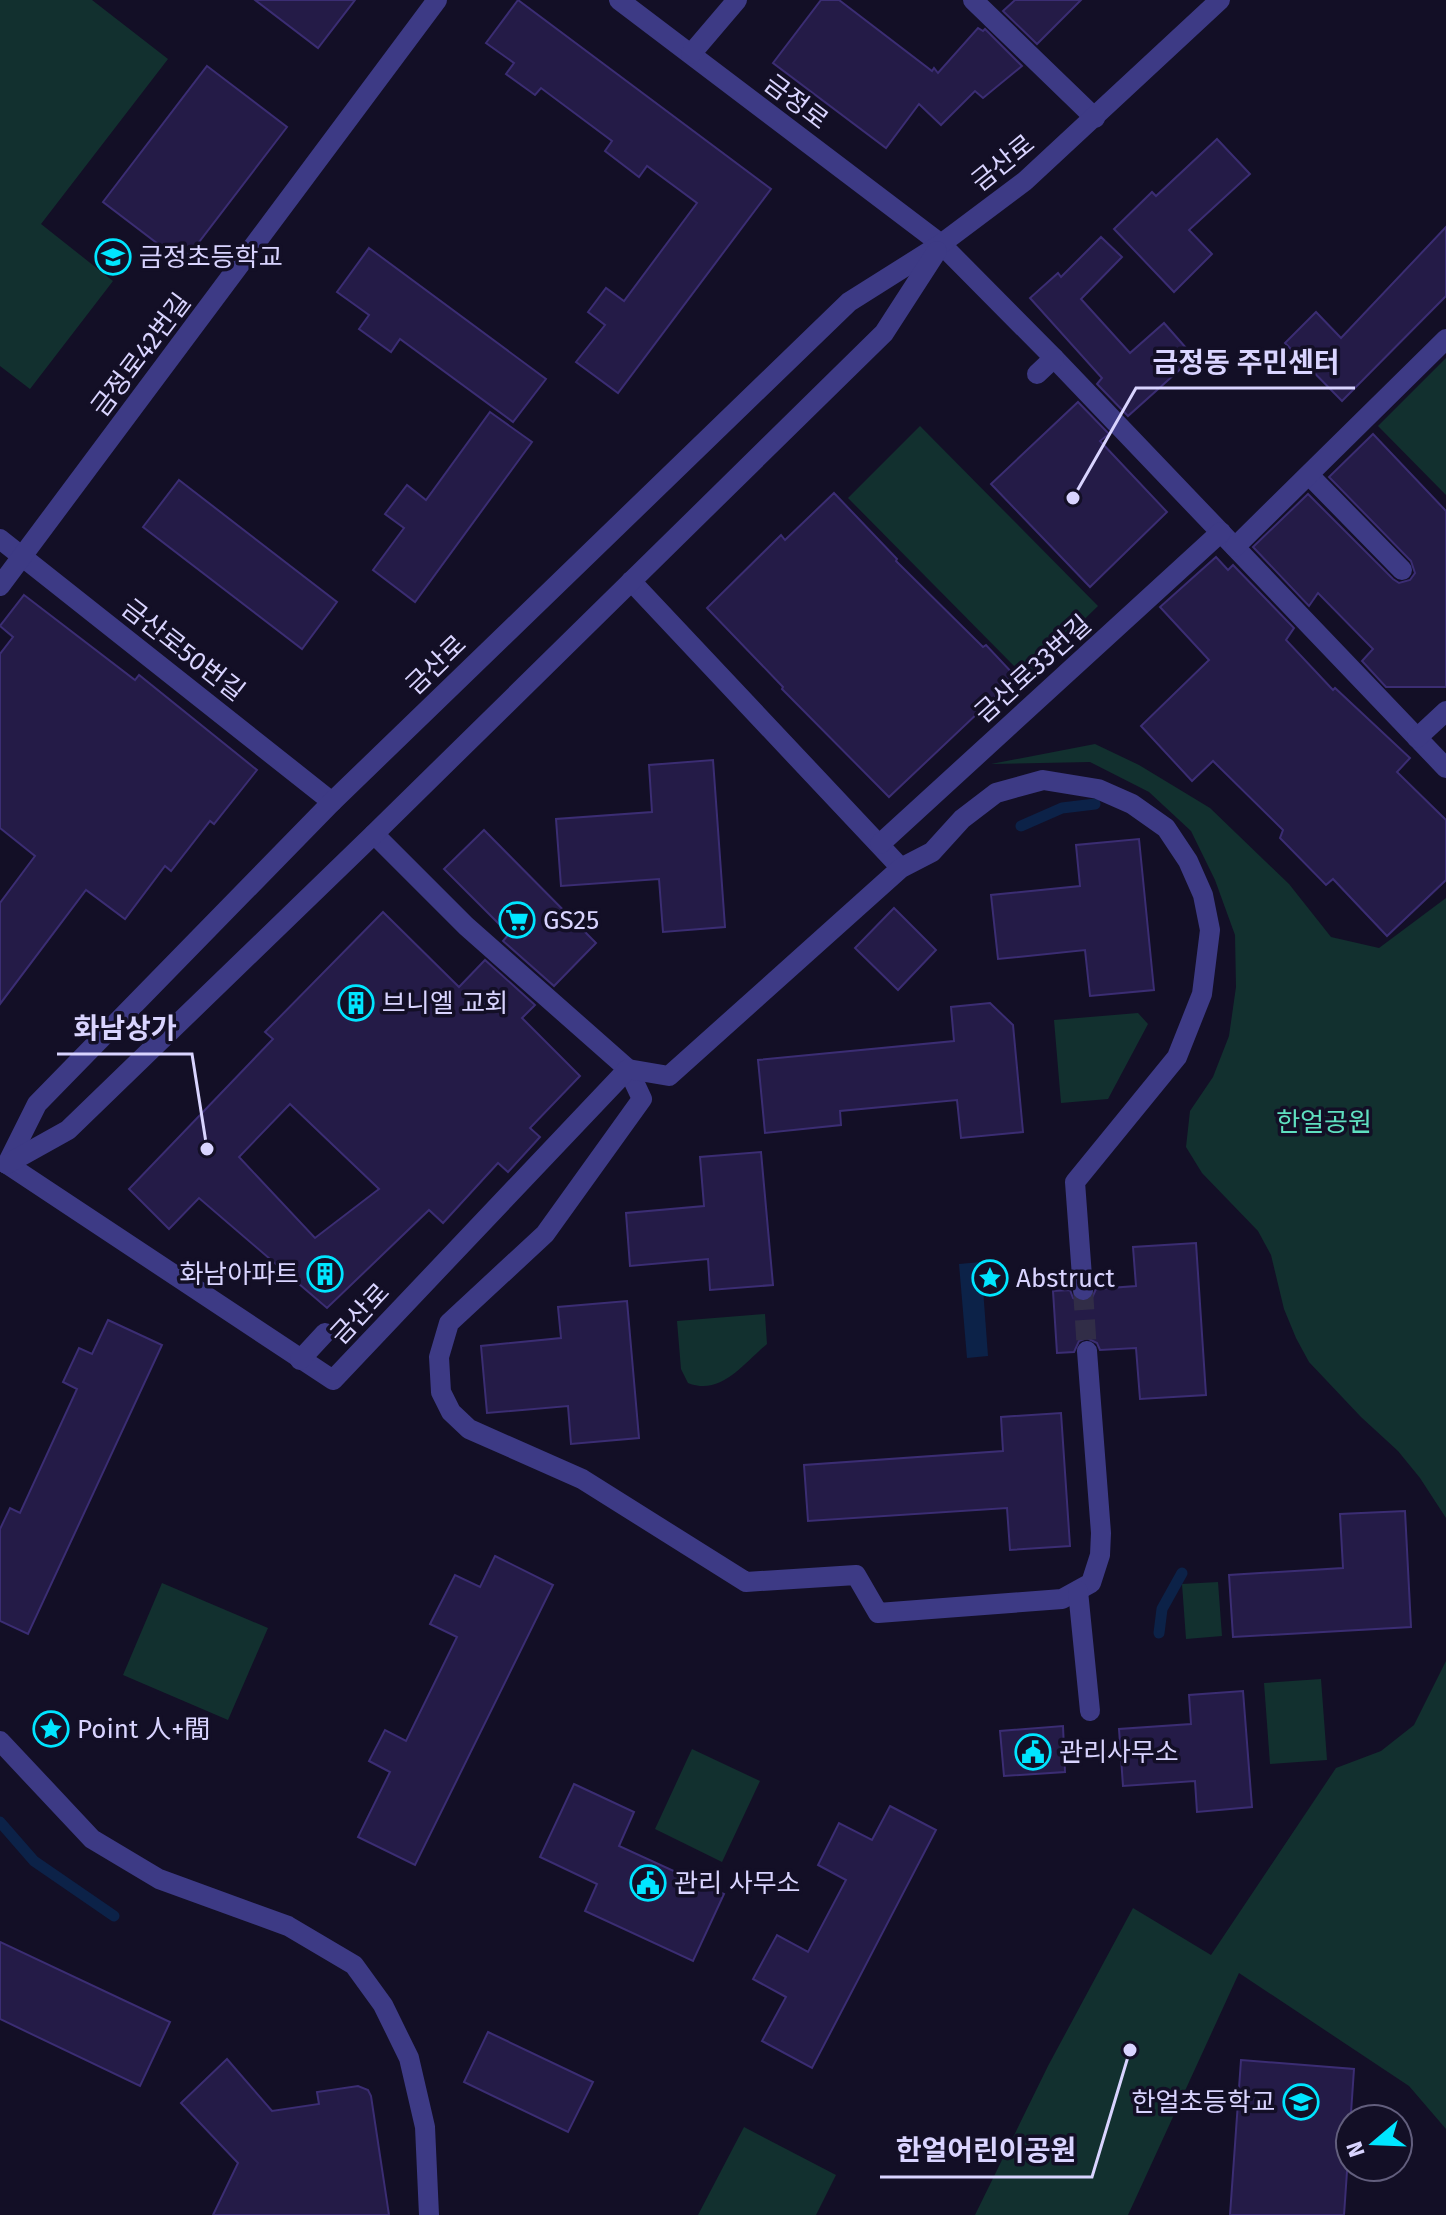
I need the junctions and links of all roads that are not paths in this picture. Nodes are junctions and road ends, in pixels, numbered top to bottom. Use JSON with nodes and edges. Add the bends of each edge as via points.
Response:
{"nodes":[{"id":1,"x":437,"y":0,"type":"edge"},
{"id":2,"x":619,"y":0,"type":"edge"},
{"id":3,"x":737,"y":0,"type":"edge"},
{"id":4,"x":973,"y":0,"type":"edge"},
{"id":5,"x":1220,"y":0,"type":"edge"},
{"id":6,"x":691,"y":54,"type":"junction"},
{"id":7,"x":1095,"y":118,"type":"junction"},
{"id":8,"x":941,"y":244,"type":"junction"},
{"id":9,"x":1446,"y":339,"type":"edge"},
{"id":10,"x":1054,"y":358,"type":"junction"},
{"id":11,"x":1037,"y":374,"type":"dead end"},
{"id":12,"x":1309,"y":475,"type":"junction"},
{"id":13,"x":0,"y":539,"type":"edge"},
{"id":14,"x":1228,"y":540,"type":"junction"},
{"id":15,"x":23,"y":556,"type":"junction"},
{"id":16,"x":1402,"y":570,"type":"dead end"},
{"id":17,"x":631,"y":581,"type":"junction"},
{"id":18,"x":0,"y":586,"type":"edge"},
{"id":19,"x":1446,"y":711,"type":"edge"},
{"id":20,"x":1417,"y":738,"type":"junction"},
{"id":21,"x":1446,"y":768,"type":"edge"},
{"id":22,"x":332,"y":802,"type":"junction"},
{"id":23,"x":374,"y":834,"type":"junction"},
{"id":24,"x":880,"y":844,"type":"junction"},
{"id":25,"x":901,"y":868,"type":"junction"},
{"id":26,"x":628,"y":1069,"type":"junction"},
{"id":27,"x":4,"y":1167,"type":"edge"},
{"id":28,"x":1083,"y":1290,"type":"tunnel mouth"},
{"id":29,"x":325,"y":1333,"type":"dead end"},
{"id":30,"x":1087,"y":1351,"type":"tunnel mouth"},
{"id":31,"x":300,"y":1360,"type":"junction"},
{"id":32,"x":1078,"y":1591,"type":"junction"},
{"id":33,"x":1090,"y":1711,"type":"dead end"},
{"id":34,"x":0,"y":1741,"type":"edge"},
{"id":35,"x":429,"y":2215,"type":"edge"}],
"edges":[{"from":1,"to":15,"type":"street","name":"금정로42번길"},
{"from":2,"to":6,"type":"street","name":"금정로"},
{"from":3,"to":6,"type":"street"},
{"from":4,"to":7,"type":"street"},
{"from":5,"to":7,"type":"street","name":"금산로"},
{"from":6,"to":8,"type":"street","name":"금정로"},
{"from":7,"to":8,"type":"street","name":"금산로","via":[[1025,181]]},
{"from":8,"to":10,"type":"street"},
{"from":8,"to":17,"type":"street","name":"금산로","via":[[884,333]]},
{"from":8,"to":22,"type":"street","name":"금산로","via":[[849,302]]},
{"from":9,"to":12,"type":"street","name":"금산로33번길"},
{"from":10,"to":11,"type":"street"},
{"from":10,"to":14,"type":"street"},
{"from":12,"to":14,"type":"street","name":"금산로33번길"},
{"from":12,"to":16,"type":"street"},
{"from":13,"to":15,"type":"street","name":"금산로50번길"},
{"from":14,"to":20,"type":"street"},
{"from":14,"to":24,"type":"street","name":"금산로33번길"},
{"from":15,"to":18,"type":"street","name":"금정로42번길"},
{"from":15,"to":22,"type":"street","name":"금산로50번길"},
{"from":17,"to":23,"type":"street","name":"금산로"},
{"from":17,"to":24,"type":"street"},
{"from":19,"to":20,"type":"street"},
{"from":20,"to":21,"type":"street"},
{"from":22,"to":27,"type":"street","name":"금산로","via":[[37,1104]]},
{"from":23,"to":26,"type":"street","via":[[466,926]]},
{"from":23,"to":27,"type":"street","name":"금산로","via":[[68,1130]]},
{"from":24,"to":25,"type":"street"},
{"from":25,"to":26,"type":"street","via":[[669,1076]]},
{"from":25,"to":28,"type":"street","via":[[932,852],[996,793],[1043,780],[1098,789],[1166,828],[1203,895],[1210,930],[1202,994],[1177,1057],[1075,1182]]},
{"from":26,"to":31,"type":"street","name":"금산로","via":[[333,1380]]},
{"from":26,"to":32,"type":"street","via":[[642,1099],[545,1234],[449,1323],[439,1357],[441,1392],[451,1412],[469,1429],[582,1479],[746,1582],[856,1575],[878,1613],[1023,1604],[1062,1599]]},
{"from":27,"to":31,"type":"street","name":"금산로"},
{"from":29,"to":31,"type":"street"},
{"from":30,"to":32,"type":"street","via":[[1101,1533],[1091,1583]]},
{"from":32,"to":33,"type":"street"},
{"from":34,"to":35,"type":"street","via":[[92,1839],[159,1879],[288,1926],[354,1965],[383,2005],[409,2058],[425,2127]]}]}
